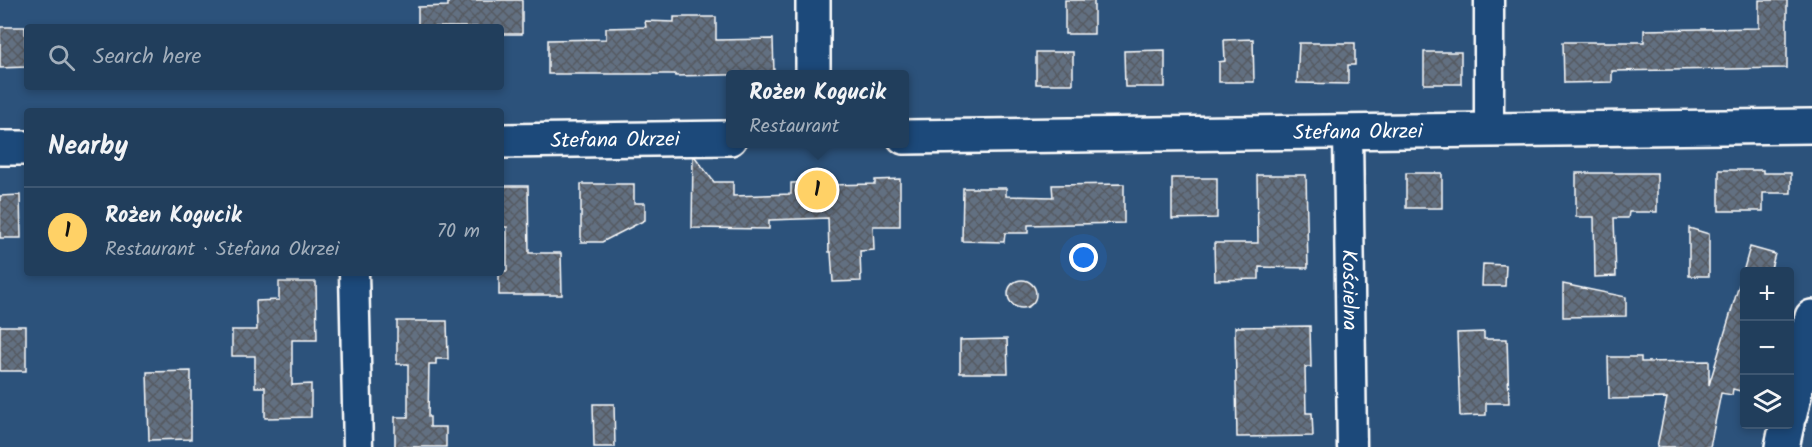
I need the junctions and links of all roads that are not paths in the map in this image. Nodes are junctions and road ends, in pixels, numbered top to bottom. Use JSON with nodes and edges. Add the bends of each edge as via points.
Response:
{"nodes":[{"id":1,"x":813,"y":0,"type":"edge"},
{"id":2,"x":1489,"y":0,"type":"edge"},
{"id":3,"x":813,"y":70,"type":"edge"},
{"id":4,"x":1812,"y":126,"type":"edge"},
{"id":5,"x":1489,"y":130,"type":"junction"},
{"id":6,"x":1348,"y":132,"type":"junction"},
{"id":7,"x":909,"y":137,"type":"edge"},
{"id":8,"x":726,"y":138,"type":"edge"},
{"id":9,"x":504,"y":141,"type":"edge"},
{"id":10,"x":0,"y":148,"type":"edge"},
{"id":11,"x":24,"y":148,"type":"edge"},
{"id":12,"x":354,"y":276,"type":"edge"},
{"id":13,"x":1812,"y":317,"type":"edge"},
{"id":14,"x":1794,"y":396,"type":"edge"},
{"id":15,"x":1786,"y":429,"type":"edge"},
{"id":16,"x":358,"y":447,"type":"edge"},
{"id":17,"x":1352,"y":447,"type":"edge"},
{"id":18,"x":1782,"y":447,"type":"edge"}],
"edges":[{"from":1,"to":3,"type":"street"},
{"from":2,"to":5,"type":"street"},
{"from":4,"to":5,"type":"street","name":"Stefana Okrzei"},
{"from":5,"to":6,"type":"street","name":"Stefana Okrzei"},
{"from":6,"to":7,"type":"street","name":"Stefana Okrzei"},
{"from":6,"to":17,"type":"street","name":"Kościelna"},
{"from":8,"to":9,"type":"street","name":"Stefana Okrzei"},
{"from":10,"to":11,"type":"street"},
{"from":12,"to":16,"type":"street"},
{"from":13,"to":14,"type":"street"},
{"from":15,"to":18,"type":"street"}]}
